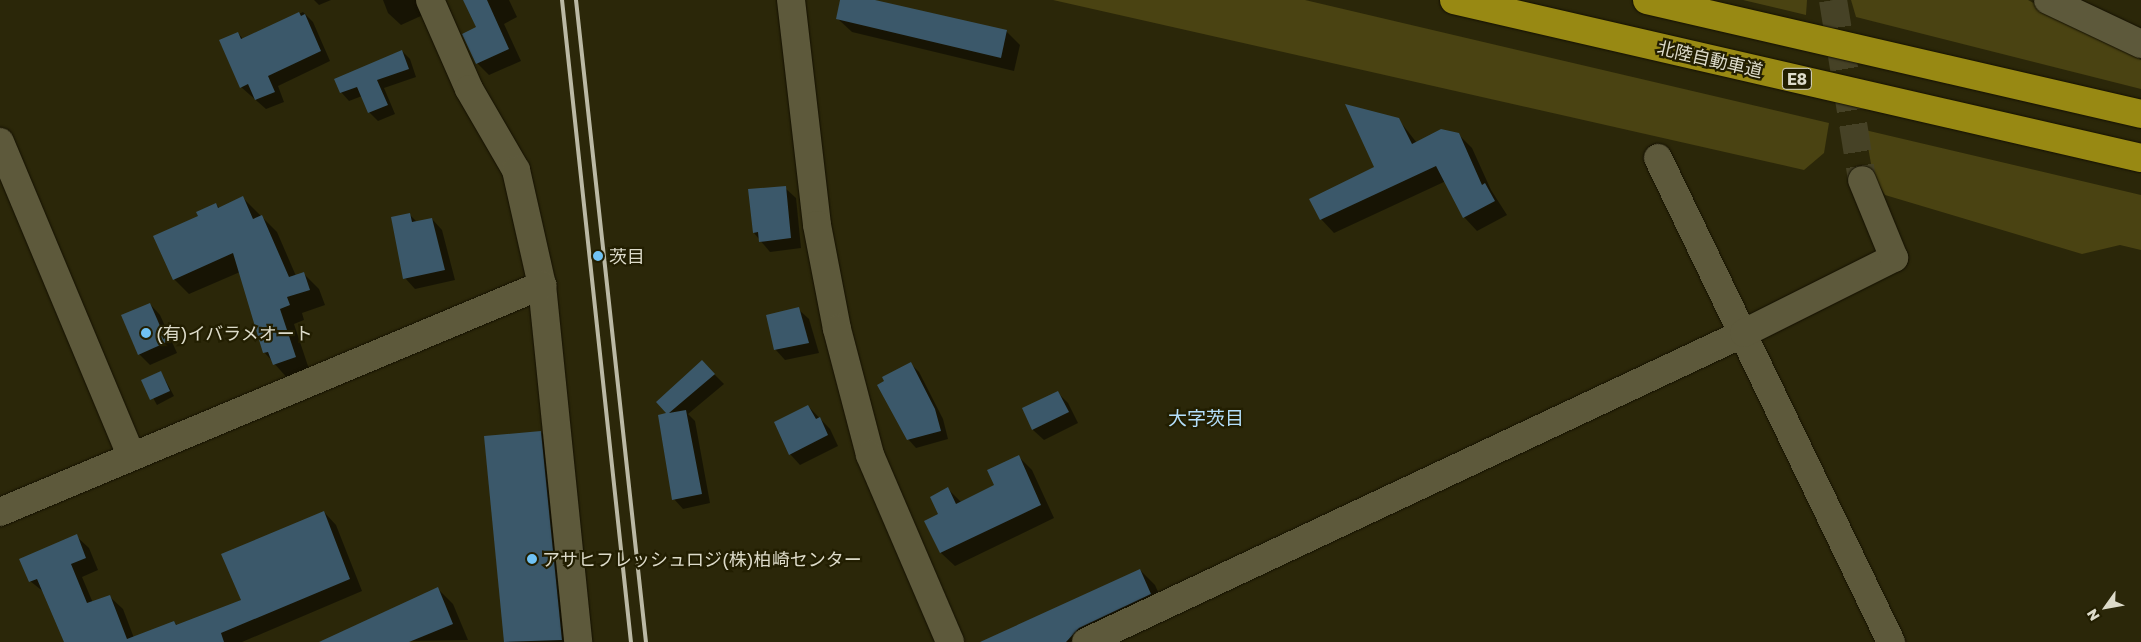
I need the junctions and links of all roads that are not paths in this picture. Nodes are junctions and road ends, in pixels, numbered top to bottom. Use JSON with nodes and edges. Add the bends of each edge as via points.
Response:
{"nodes":[{"id":1,"x":430,"y":0,"type":"edge"},
{"id":2,"x":791,"y":0,"type":"edge"},
{"id":3,"x":1454,"y":0,"type":"edge"},
{"id":4,"x":1647,"y":0,"type":"edge"},
{"id":5,"x":2048,"y":0,"type":"edge"},
{"id":6,"x":2141,"y":44,"type":"edge"},
{"id":7,"x":2141,"y":114,"type":"edge"},
{"id":8,"x":0,"y":142,"type":"edge"},
{"id":9,"x":1658,"y":158,"type":"dead end"},
{"id":10,"x":2141,"y":158,"type":"edge"},
{"id":11,"x":1862,"y":180,"type":"tunnel mouth"},
{"id":12,"x":542,"y":285,"type":"junction"},
{"id":13,"x":1744,"y":333,"type":"junction"},
{"id":14,"x":131,"y":455,"type":"junction"},
{"id":15,"x":0,"y":512,"type":"edge"},
{"id":16,"x":578,"y":642,"type":"edge"},
{"id":17,"x":950,"y":642,"type":"edge"},
{"id":18,"x":1086,"y":642,"type":"edge"},
{"id":19,"x":1891,"y":642,"type":"edge"}],
"edges":[{"from":1,"to":12,"type":"street","via":[[469,89],[516,170]]},
{"from":2,"to":17,"type":"street","via":[[817,225],[836,330],[870,455]]},
{"from":3,"to":10,"type":"highway","name":"北陸自動車道","number":"E8"},
{"from":4,"to":7,"type":"highway"},
{"from":5,"to":6,"type":"street"},
{"from":8,"to":14,"type":"street"},
{"from":9,"to":13,"type":"street"},
{"from":11,"to":13,"type":"street","via":[[1894,258]]},
{"from":12,"to":14,"type":"street"},
{"from":12,"to":16,"type":"street"},
{"from":13,"to":18,"type":"street"},
{"from":13,"to":19,"type":"street"},
{"from":14,"to":15,"type":"street"}]}
